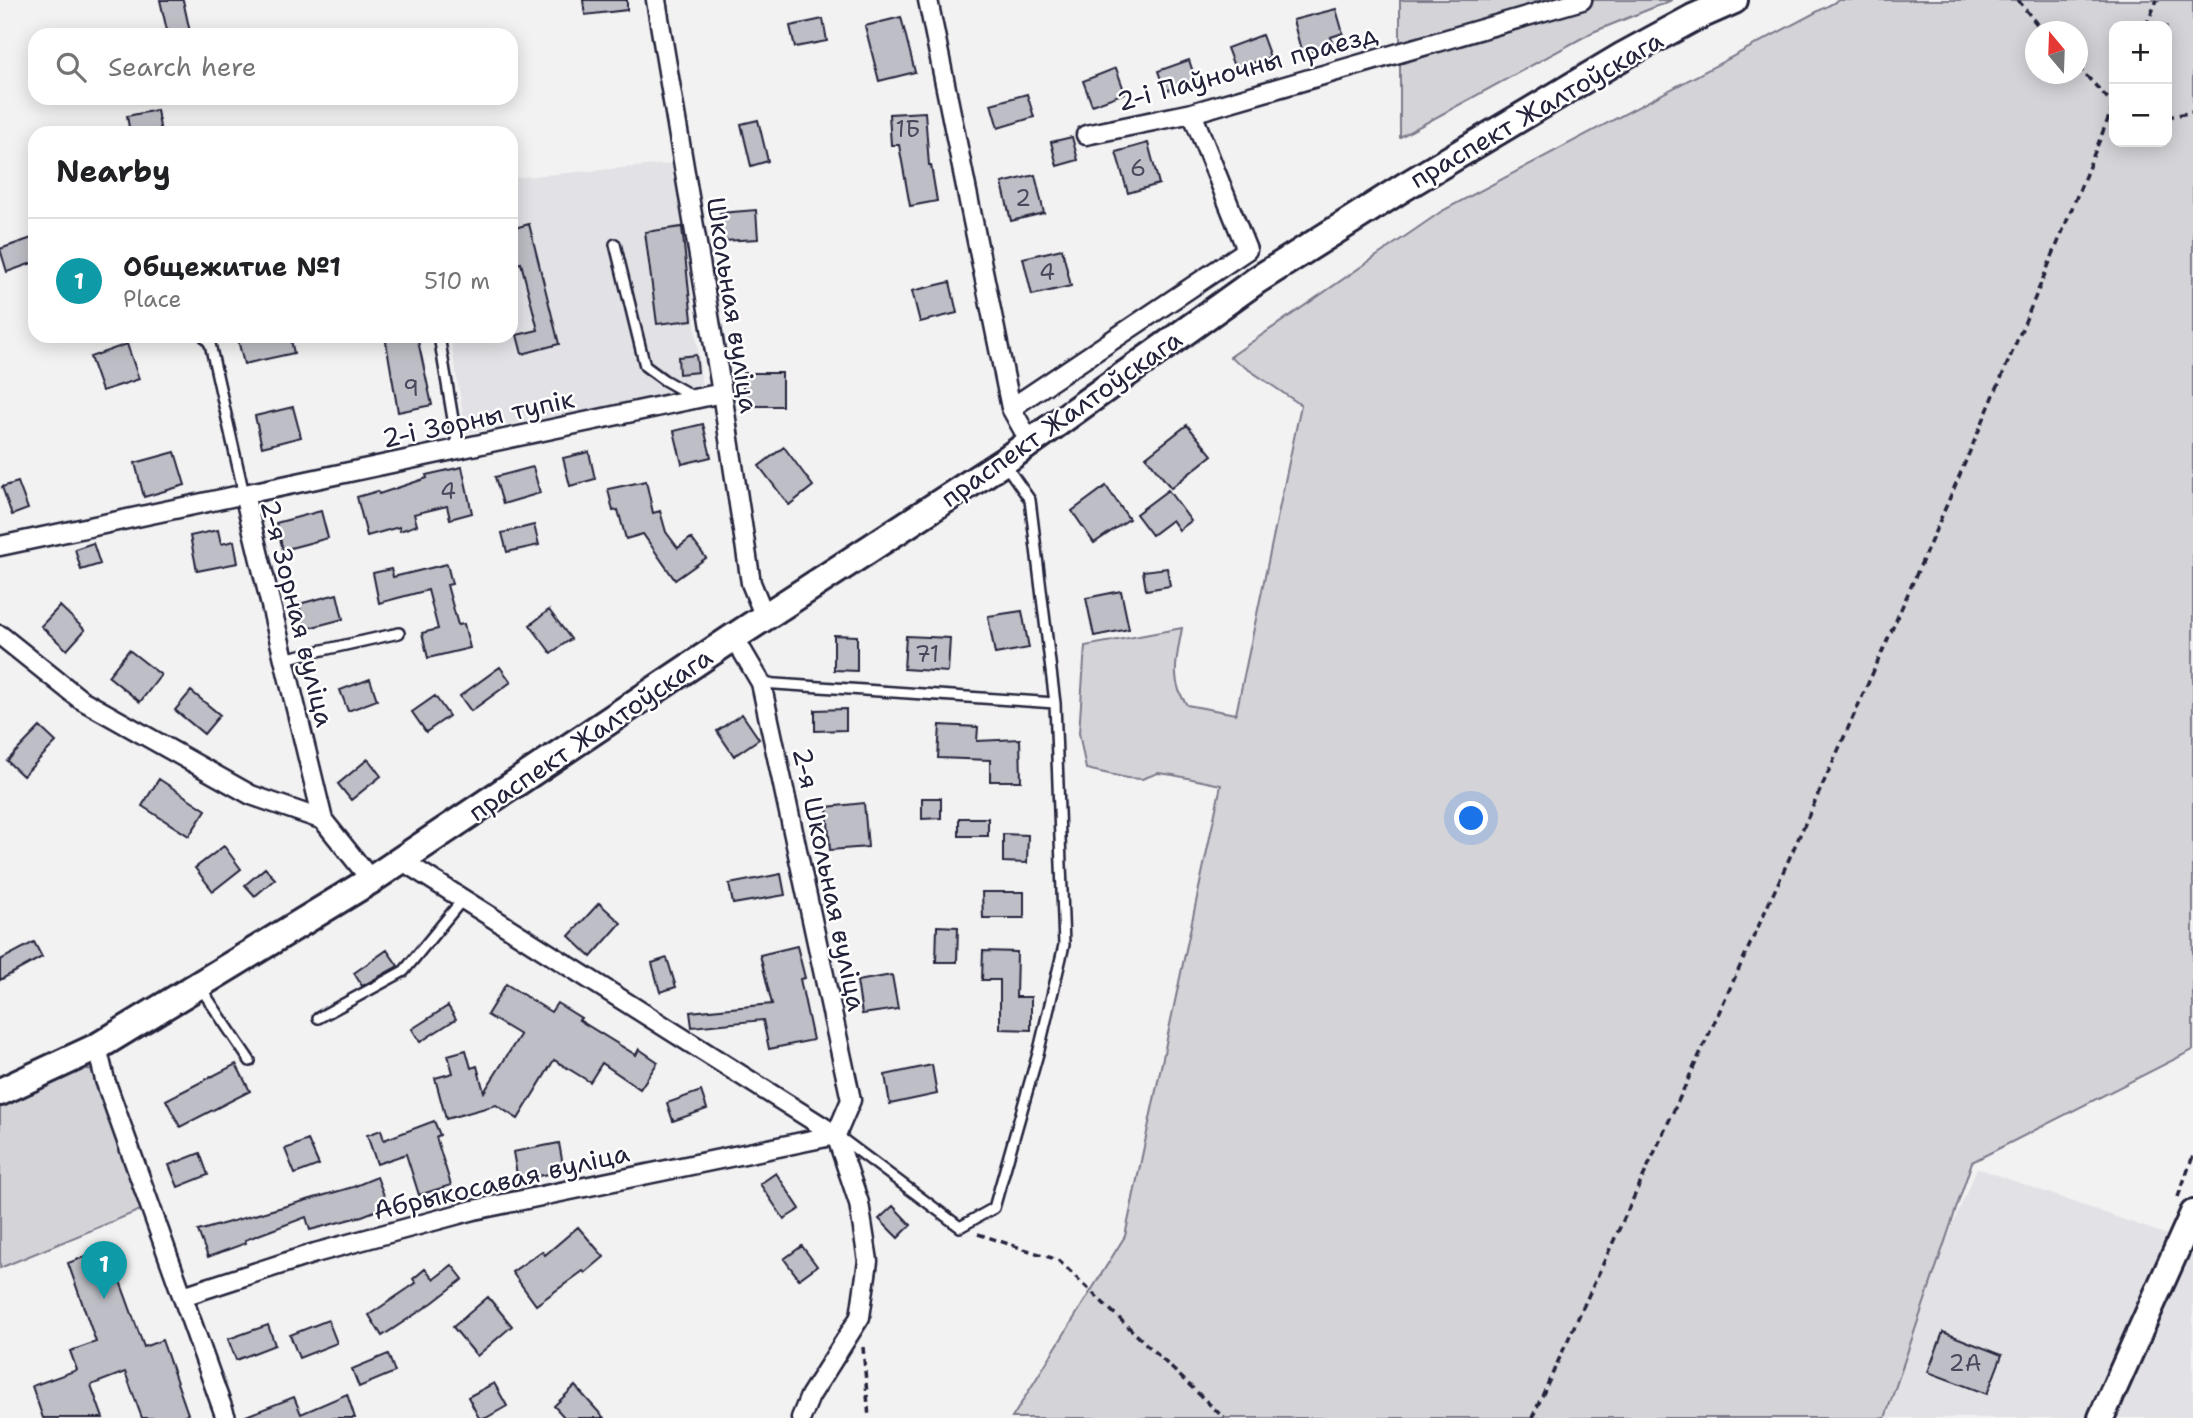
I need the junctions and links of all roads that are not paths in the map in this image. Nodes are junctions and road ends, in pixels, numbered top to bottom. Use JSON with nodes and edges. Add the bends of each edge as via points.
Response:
{"nodes":[{"id":1,"x":656,"y":0,"type":"edge"},
{"id":2,"x":928,"y":0,"type":"edge"},
{"id":3,"x":1582,"y":0,"type":"edge"},
{"id":4,"x":1734,"y":0,"type":"edge"},
{"id":5,"x":1192,"y":113,"type":"junction"},
{"id":6,"x":1086,"y":135,"type":"dead end"},
{"id":7,"x":615,"y":244,"type":"dead end"},
{"id":8,"x":209,"y":343,"type":"edge"},
{"id":9,"x":440,"y":343,"type":"edge"},
{"id":10,"x":722,"y":393,"type":"junction"},
{"id":11,"x":698,"y":399,"type":"junction"},
{"id":12,"x":1011,"y":408,"type":"junction"},
{"id":13,"x":1030,"y":442,"type":"junction"},
{"id":14,"x":458,"y":449,"type":"junction"},
{"id":15,"x":1003,"y":462,"type":"junction"},
{"id":16,"x":244,"y":494,"type":"junction"},
{"id":17,"x":0,"y":546,"type":"edge"},
{"id":18,"x":765,"y":617,"type":"junction"},
{"id":19,"x":399,"y":633,"type":"dead end"},
{"id":20,"x":0,"y":635,"type":"edge"},
{"id":21,"x":734,"y":637,"type":"junction"},
{"id":22,"x":283,"y":659,"type":"junction"},
{"id":23,"x":761,"y":683,"type":"junction"},
{"id":24,"x":1055,"y":703,"type":"junction"},
{"id":25,"x":324,"y":820,"type":"junction"},
{"id":26,"x":401,"y":860,"type":"junction"},
{"id":27,"x":371,"y":880,"type":"junction"},
{"id":28,"x":463,"y":899,"type":"junction"},
{"id":29,"x":199,"y":985,"type":"junction"},
{"id":30,"x":318,"y":1018,"type":"dead end"},
{"id":31,"x":97,"y":1047,"type":"junction"},
{"id":32,"x":250,"y":1061,"type":"dead end"},
{"id":33,"x":0,"y":1092,"type":"edge"},
{"id":34,"x":836,"y":1135,"type":"junction"},
{"id":35,"x":2193,"y":1213,"type":"edge"},
{"id":36,"x":183,"y":1296,"type":"junction"},
{"id":37,"x":226,"y":1418,"type":"edge"},
{"id":38,"x":801,"y":1418,"type":"edge"},
{"id":39,"x":2101,"y":1418,"type":"edge"}],
"edges":[{"from":1,"to":10,"type":"street","name":"Школьная вуліца"},
{"from":2,"to":12,"type":"street"},
{"from":3,"to":5,"type":"street","name":"2-і Паўночны праезд"},
{"from":4,"to":13,"type":"main road","name":"праспект Жалтоўскага","via":[[1623,56],[1404,187],[1257,280]]},
{"from":5,"to":6,"type":"street","name":"2-і Паўночны праезд"},
{"from":5,"to":12,"type":"street","via":[[1247,250]]},
{"from":7,"to":11,"type":"lane","via":[[645,366]]},
{"from":8,"to":16,"type":"lane"},
{"from":9,"to":14,"type":"lane"},
{"from":10,"to":11,"type":"street","name":"2-і Зорны тупік"},
{"from":10,"to":18,"type":"street","name":"Школьная вуліца","via":[[751,583]]},
{"from":11,"to":14,"type":"street","name":"2-і Зорны тупік"},
{"from":12,"to":13,"type":"street"},
{"from":13,"to":15,"type":"main road","name":"праспект Жалтоўскага"},
{"from":14,"to":16,"type":"street","name":"2-і Зорны тупік"},
{"from":15,"to":18,"type":"main road","name":"праспект Жалтоўскага"},
{"from":15,"to":24,"type":"lane","via":[[1030,500]]},
{"from":16,"to":17,"type":"street","name":"2-я Зорная вуліца"},
{"from":16,"to":22,"type":"street","name":"2-я Зорная вуліца"},
{"from":18,"to":21,"type":"main road","name":"праспект Жалтоўскага"},
{"from":19,"to":22,"type":"lane"},
{"from":20,"to":25,"type":"street","via":[[80,699],[251,795]]},
{"from":21,"to":23,"type":"street","name":"2-я Школьная вуліца"},
{"from":21,"to":26,"type":"main road","name":"праспект Жалтоўскага"},
{"from":22,"to":25,"type":"street","name":"2-я Зорная вуліца"},
{"from":23,"to":24,"type":"lane"},
{"from":23,"to":34,"type":"street","name":"2-я Школьная вуліца","via":[[851,1100]]},
{"from":24,"to":34,"type":"lane","via":[[1064,945],[994,1208],[960,1227]]},
{"from":25,"to":27,"type":"street","name":"2-я Зорная вуліца"},
{"from":26,"to":27,"type":"main road","name":"праспект Жалтоўскага"},
{"from":26,"to":28,"type":"street"},
{"from":27,"to":29,"type":"main road","name":"праспект Жалтоўскага"},
{"from":28,"to":30,"type":"lane","via":[[404,971]]},
{"from":28,"to":34,"type":"street"},
{"from":29,"to":31,"type":"main road","name":"праспект Жалтоўскага"},
{"from":29,"to":32,"type":"lane"},
{"from":31,"to":33,"type":"main road","name":"праспект Жалтоўскага"},
{"from":31,"to":36,"type":"street"},
{"from":34,"to":36,"type":"street","name":"Абрыкосавая вуліца","via":[[474,1210],[315,1253]]},
{"from":34,"to":38,"type":"street","via":[[859,1203],[868,1261],[860,1317]]},
{"from":35,"to":39,"type":"street"},
{"from":36,"to":37,"type":"street"}]}
